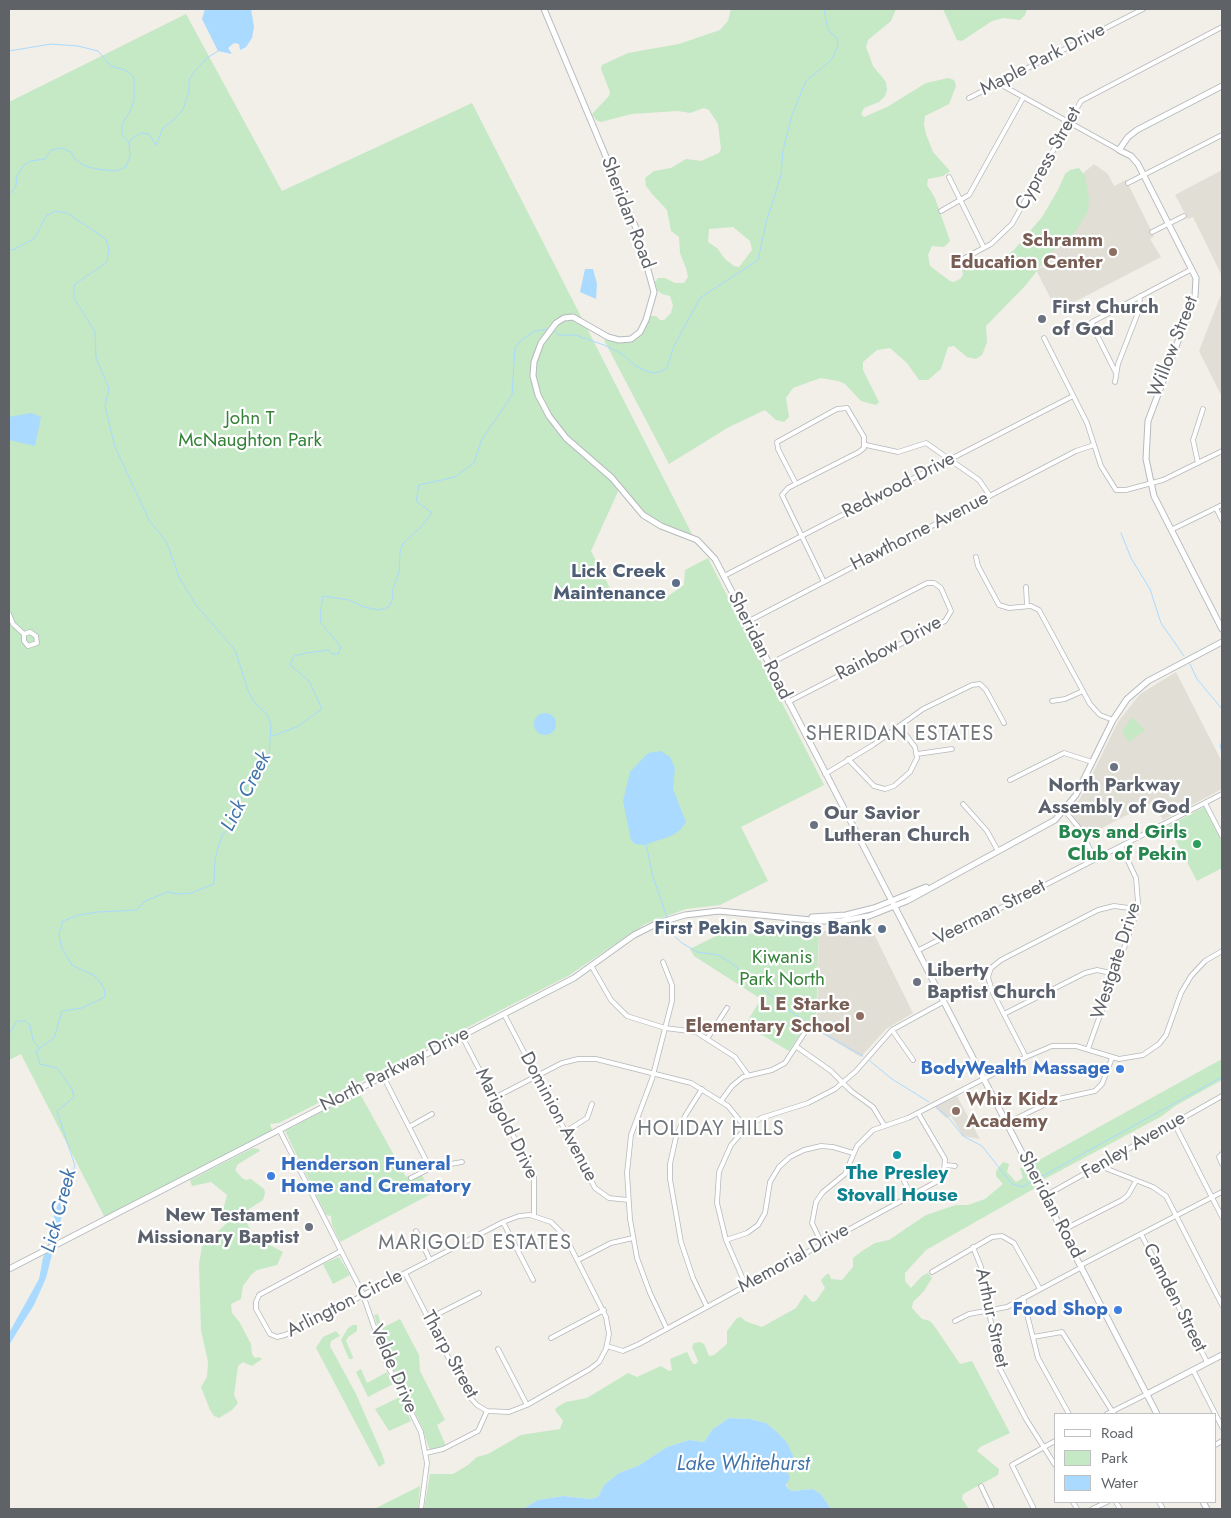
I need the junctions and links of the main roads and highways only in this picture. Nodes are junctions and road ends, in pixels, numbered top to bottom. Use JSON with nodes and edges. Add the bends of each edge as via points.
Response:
{"nodes":[{"id":1,"x":544,"y":9,"type":"edge"},
{"id":2,"x":1222,"y":86,"type":"edge"},
{"id":3,"x":1222,"y":629,"type":"edge"},
{"id":4,"x":1222,"y":642,"type":"edge"},
{"id":5,"x":885,"y":890,"type":"junction"},
{"id":6,"x":904,"y":900,"type":"junction"},
{"id":7,"x":893,"y":905,"type":"junction"},
{"id":8,"x":880,"y":909,"type":"junction"},
{"id":9,"x":900,"y":919,"type":"junction"},
{"id":10,"x":9,"y":1268,"type":"edge"},
{"id":11,"x":1222,"y":1354,"type":"edge"},
{"id":12,"x":1147,"y":1394,"type":"junction"},
{"id":13,"x":1156,"y":1413,"type":"edge"}],
"edges":[{"from":1,"to":5,"type":"main road","name":"Sheridan Road","via":[[638,233],[654,292],[652,306],[642,328],[631,338],[619,340],[608,337],[573,317],[562,318],[552,327],[536,353],[533,376],[540,400],[572,444],[615,481],[646,518],[687,534],[711,554]]},
{"from":2,"to":3,"type":"main road","name":"Willow Street","via":[[1137,130],[1119,150],[1136,160],[1196,281],[1195,296],[1148,421],[1145,449],[1150,484]]},
{"from":4,"to":6,"type":"main road","name":"North Parkway Drive","via":[[1142,685],[1127,699],[1112,720],[1065,811],[1043,828]]},
{"from":5,"to":6,"type":"main road"},
{"from":5,"to":7,"type":"main road","name":"Sheridan Road"},
{"from":5,"to":8,"type":"main road","via":[[885,900]]},
{"from":6,"to":7,"type":"main road","name":"North Parkway Drive"},
{"from":6,"to":9,"type":"main road"},
{"from":7,"to":8,"type":"main road","name":"North Parkway Drive"},
{"from":7,"to":9,"type":"main road","name":"Sheridan Road"},
{"from":8,"to":9,"type":"main road"},
{"from":8,"to":10,"type":"main road","name":"North Parkway Drive","via":[[836,916],[789,917],[719,911],[668,919],[634,935],[592,967],[504,1014]]},
{"from":9,"to":12,"type":"main road","name":"Sheridan Road"},
{"from":11,"to":12,"type":"main road"},
{"from":12,"to":13,"type":"main road","name":"Sheridan Road"}]}
